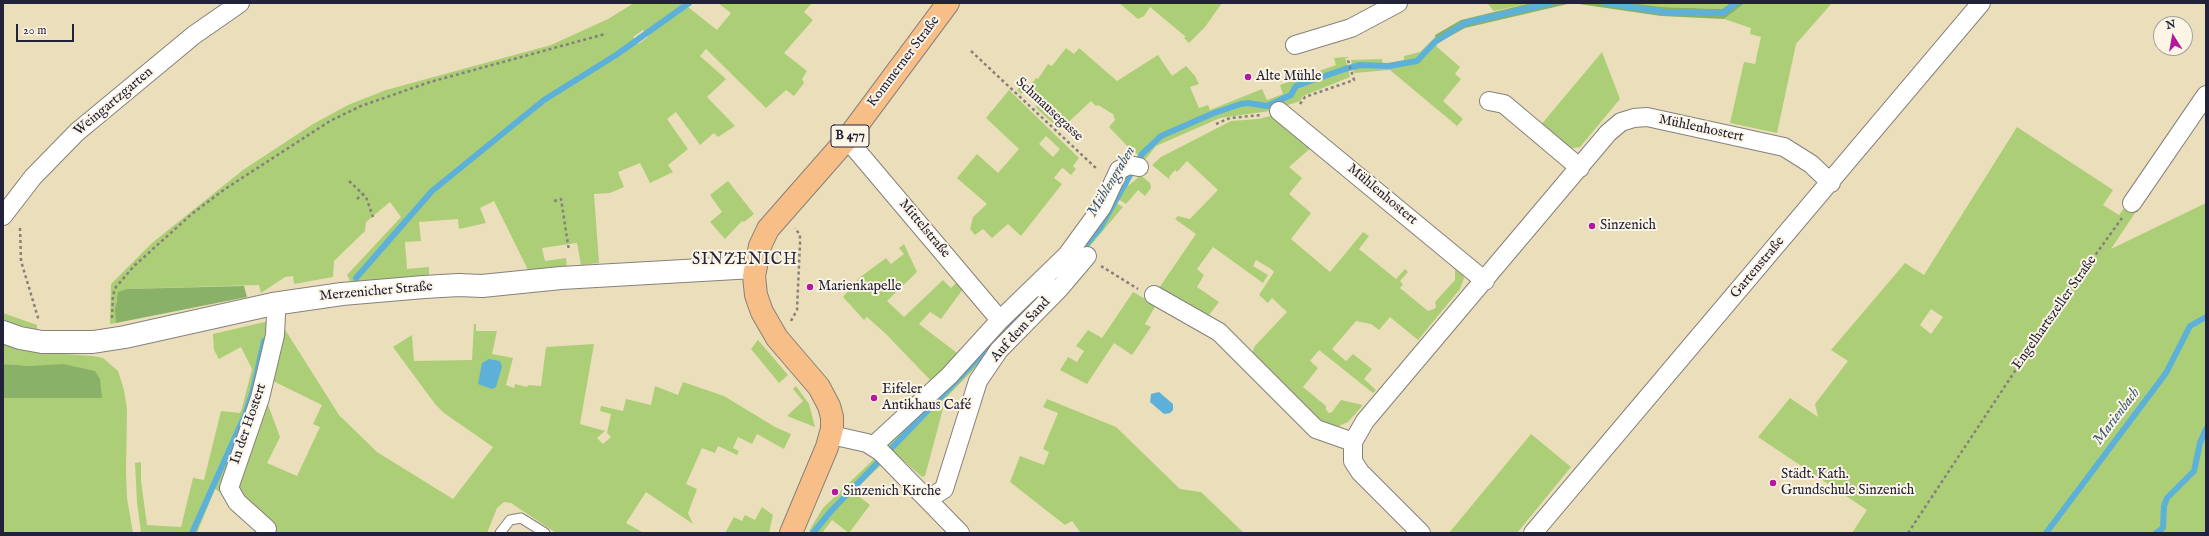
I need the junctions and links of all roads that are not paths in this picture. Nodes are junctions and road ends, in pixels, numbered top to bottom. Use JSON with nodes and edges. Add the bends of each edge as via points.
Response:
{"nodes":[{"id":1,"x":240,"y":3,"type":"edge"},
{"id":2,"x":948,"y":3,"type":"edge"},
{"id":3,"x":1398,"y":3,"type":"edge"},
{"id":4,"x":1981,"y":3,"type":"edge"},
{"id":5,"x":1295,"y":45,"type":"dead end"},
{"id":6,"x":2206,"y":95,"type":"edge"},
{"id":7,"x":1490,"y":101,"type":"dead end"},
{"id":8,"x":1279,"y":111,"type":"dead end"},
{"id":9,"x":847,"y":139,"type":"junction"},
{"id":10,"x":1134,"y":166,"type":"dead end"},
{"id":11,"x":1580,"y":168,"type":"junction"},
{"id":12,"x":1830,"y":183,"type":"junction"},
{"id":13,"x":2132,"y":203,"type":"road end"},
{"id":14,"x":3,"y":216,"type":"edge"},
{"id":15,"x":1087,"y":256,"type":"road end"},
{"id":16,"x":754,"y":268,"type":"junction"},
{"id":17,"x":1485,"y":281,"type":"junction"},
{"id":18,"x":1047,"y":288,"type":"junction"},
{"id":19,"x":1154,"y":295,"type":"road end"},
{"id":20,"x":273,"y":304,"type":"junction"},
{"id":21,"x":1000,"y":320,"type":"junction"},
{"id":22,"x":3,"y":332,"type":"edge"},
{"id":23,"x":831,"y":435,"type":"junction"},
{"id":24,"x":1353,"y":442,"type":"junction"},
{"id":25,"x":880,"y":452,"type":"junction"},
{"id":26,"x":928,"y":499,"type":"junction"},
{"id":27,"x":267,"y":529,"type":"dead end"},
{"id":28,"x":500,"y":533,"type":"edge"},
{"id":29,"x":545,"y":533,"type":"edge"},
{"id":30,"x":791,"y":533,"type":"edge"},
{"id":31,"x":960,"y":533,"type":"edge"},
{"id":32,"x":1421,"y":533,"type":"edge"},
{"id":33,"x":1533,"y":533,"type":"edge"}],
"edges":[{"from":1,"to":14,"type":"street","name":"Weingartzgarten","via":[[194,35],[77,132],[33,177]]},
{"from":2,"to":9,"type":"main road","name":"Kommerner Straße","number":"B 477"},
{"from":3,"to":5,"type":"street","via":[[1351,28]]},
{"from":4,"to":12,"type":"street","name":"Gartenstraße"},
{"from":6,"to":13,"type":"street"},
{"from":7,"to":11,"type":"street","via":[[1504,104]]},
{"from":8,"to":17,"type":"street","name":"Mühlenhostert"},
{"from":9,"to":16,"type":"main road","name":"Kommerner Straße","number":"B 477","via":[[768,229]]},
{"from":9,"to":21,"type":"street","name":"Mittelstraße"},
{"from":10,"to":18,"type":"street","name":"Auf dem Sand","via":[[1119,170],[1102,207]]},
{"from":11,"to":12,"type":"street","name":"Mühlenhostert","via":[[1614,126],[1641,117],[1784,147],[1811,164]]},
{"from":11,"to":17,"type":"street","name":"Mühlenhostert"},
{"from":12,"to":33,"type":"street","name":"Gartenstraße"},
{"from":15,"to":18,"type":"street","name":"Auf dem Sand"},
{"from":16,"to":20,"type":"street","name":"Merzenicher Straße","via":[[561,278],[482,286],[424,287],[342,294]]},
{"from":16,"to":23,"type":"main road","name":"Kommerner Straße","number":"B 477","via":[[754,286],[762,312],[777,338],[822,392],[831,412]]},
{"from":17,"to":24,"type":"street","name":"Mühlenhostert","via":[[1365,421]]},
{"from":18,"to":21,"type":"street","name":"Auf dem Sand"},
{"from":18,"to":26,"type":"street","name":"Auf dem Sand","via":[[978,381],[944,489]]},
{"from":19,"to":24,"type":"street","via":[[1219,332],[1316,429]]},
{"from":20,"to":22,"type":"street","name":"Merzenicher Straße","via":[[94,342],[42,342]]},
{"from":20,"to":27,"type":"street","name":"In der Hostert","via":[[276,314],[275,336],[260,398],[229,488],[236,502]]},
{"from":21,"to":25,"type":"street","name":"Auf dem Sand"},
{"from":23,"to":25,"type":"street","via":[[867,443]]},
{"from":23,"to":30,"type":"main road","name":"Kommerner Straße","number":"B 477"},
{"from":24,"to":32,"type":"street","via":[[1353,461],[1360,472]]},
{"from":25,"to":26,"type":"street"},
{"from":26,"to":31,"type":"street"},
{"from":28,"to":29,"type":"lane","via":[[508,521],[521,518]]}]}
